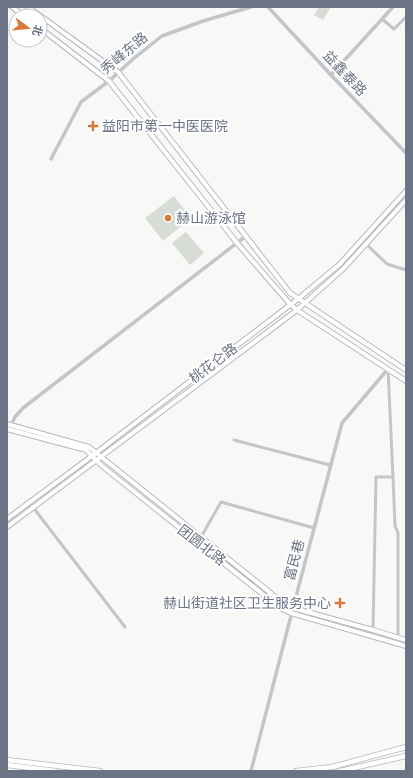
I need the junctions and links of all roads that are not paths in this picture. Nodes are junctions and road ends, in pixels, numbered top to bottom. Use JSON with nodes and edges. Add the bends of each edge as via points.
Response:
{"nodes":[{"id":1,"x":28,"y":7,"type":"edge"},
{"id":2,"x":251,"y":7,"type":"edge"},
{"id":3,"x":268,"y":7,"type":"edge"},
{"id":4,"x":393,"y":7,"type":"edge"},
{"id":5,"x":244,"y":8,"type":"edge"},
{"id":6,"x":406,"y":17,"type":"edge"},
{"id":7,"x":382,"y":19,"type":"junction"},
{"id":8,"x":48,"y":34,"type":"edge"},
{"id":9,"x":118,"y":72,"type":"junction"},
{"id":10,"x":331,"y":75,"type":"junction"},
{"id":11,"x":109,"y":81,"type":"junction"},
{"id":12,"x":406,"y":153,"type":"edge"},
{"id":13,"x":51,"y":159,"type":"dead end"},
{"id":14,"x":406,"y":191,"type":"edge"},
{"id":15,"x":406,"y":200,"type":"edge"},
{"id":16,"x":246,"y":236,"type":"junction"},
{"id":17,"x":237,"y":243,"type":"junction"},
{"id":18,"x":366,"y":244,"type":"junction"},
{"id":19,"x":406,"y":270,"type":"edge"},
{"id":20,"x":298,"y":298,"type":"junction"},
{"id":21,"x":305,"y":303,"type":"junction"},
{"id":22,"x":290,"y":304,"type":"junction"},
{"id":23,"x":297,"y":310,"type":"junction"},
{"id":24,"x":388,"y":369,"type":"junction"},
{"id":25,"x":406,"y":370,"type":"edge"},
{"id":26,"x":406,"y":381,"type":"edge"},
{"id":27,"x":9,"y":427,"type":"edge"},
{"id":28,"x":234,"y":440,"type":"dead end"},
{"id":29,"x":96,"y":452,"type":"junction"},
{"id":30,"x":92,"y":456,"type":"junction"},
{"id":31,"x":100,"y":457,"type":"junction"},
{"id":32,"x":96,"y":461,"type":"junction"},
{"id":33,"x":330,"y":465,"type":"junction"},
{"id":34,"x":393,"y":477,"type":"junction"},
{"id":35,"x":29,"y":502,"type":"junction"},
{"id":36,"x":33,"y":507,"type":"junction"},
{"id":37,"x":7,"y":519,"type":"edge"},
{"id":38,"x":7,"y":527,"type":"edge"},
{"id":39,"x":314,"y":528,"type":"junction"},
{"id":40,"x":201,"y":537,"type":"junction"},
{"id":41,"x":293,"y":608,"type":"junction"},
{"id":42,"x":291,"y":613,"type":"junction"},
{"id":43,"x":124,"y":627,"type":"dead end"},
{"id":44,"x":373,"y":630,"type":"junction"},
{"id":45,"x":398,"y":637,"type":"junction"},
{"id":46,"x":406,"y":640,"type":"edge"},
{"id":47,"x":406,"y":646,"type":"edge"},
{"id":48,"x":406,"y":747,"type":"edge"},
{"id":49,"x":406,"y":756,"type":"edge"},
{"id":50,"x":7,"y":760,"type":"edge"},
{"id":51,"x":7,"y":765,"type":"edge"},
{"id":52,"x":56,"y":771,"type":"edge"},
{"id":53,"x":100,"y":771,"type":"edge"},
{"id":54,"x":251,"y":771,"type":"edge"},
{"id":55,"x":296,"y":771,"type":"edge"},
{"id":56,"x":340,"y":771,"type":"edge"}],
"edges":[{"from":1,"to":9,"type":"main road"},
{"from":2,"to":5,"type":"street","name":"秀峰东路"},
{"from":3,"to":10,"type":"street","name":"益鑫泰路"},
{"from":4,"to":7,"type":"street"},
{"from":5,"to":9,"type":"street","name":"秀峰东路","via":[[162,36]]},
{"from":6,"to":7,"type":"street","via":[[394,29]]},
{"from":7,"to":10,"type":"street"},
{"from":8,"to":11,"type":"main road"},
{"from":9,"to":11,"type":"street","name":"秀峰东路"},
{"from":9,"to":16,"type":"main road"},
{"from":10,"to":12,"type":"street","name":"益鑫泰路"},
{"from":11,"to":13,"type":"street","name":"秀峰东路","via":[[81,102]]},
{"from":11,"to":17,"type":"main road"},
{"from":14,"to":20,"type":"main road","name":"桃花仑路","via":[[340,264]]},
{"from":15,"to":18,"type":"main road","name":"桃花仑路"},
{"from":16,"to":17,"type":"street"},
{"from":16,"to":20,"type":"main road","via":[[290,293]]},
{"from":17,"to":22,"type":"main road"},
{"from":17,"to":27,"type":"street","via":[[23,408]]},
{"from":18,"to":19,"type":"street","via":[[387,264]]},
{"from":18,"to":21,"type":"main road","name":"桃花仑路"},
{"from":20,"to":21,"type":"main road"},
{"from":20,"to":22,"type":"main road","name":"桃花仑路"},
{"from":21,"to":23,"type":"main road","name":"桃花仑路"},
{"from":21,"to":25,"type":"main road"},
{"from":22,"to":23,"type":"main road"},
{"from":22,"to":29,"type":"main road","name":"桃花仑路"},
{"from":23,"to":24,"type":"main road"},
{"from":23,"to":31,"type":"main road","name":"桃花仑路"},
{"from":24,"to":26,"type":"main road"},
{"from":24,"to":33,"type":"street","name":"富民巷","via":[[342,423]]},
{"from":24,"to":34,"type":"street"},
{"from":27,"to":29,"type":"main road","name":"团圆北路","via":[[90,447]]},
{"from":27,"to":30,"type":"main road","name":"团圆北路","via":[[86,450]]},
{"from":28,"to":33,"type":"street"},
{"from":29,"to":30,"type":"main road","name":"桃花仑路"},
{"from":29,"to":31,"type":"main road","name":"团圆北路"},
{"from":30,"to":32,"type":"main road","name":"团圆北路"},
{"from":30,"to":35,"type":"main road","name":"桃花仑路"},
{"from":31,"to":32,"type":"main road","name":"桃花仑路"},
{"from":31,"to":40,"type":"main road","name":"团圆北路"},
{"from":32,"to":36,"type":"main road","name":"桃花仑路"},
{"from":32,"to":42,"type":"main road","name":"团圆北路","via":[[280,608]]},
{"from":33,"to":39,"type":"street","name":"富民巷"},
{"from":34,"to":44,"type":"street","via":[[376,476]]},
{"from":34,"to":45,"type":"street","via":[[395,526],[398,533]]},
{"from":35,"to":36,"type":"street"},
{"from":35,"to":37,"type":"main road","name":"桃花仑路"},
{"from":36,"to":38,"type":"main road","name":"桃花仑路"},
{"from":36,"to":43,"type":"street"},
{"from":39,"to":40,"type":"street","via":[[221,502]]},
{"from":39,"to":41,"type":"street","name":"富民巷"},
{"from":40,"to":41,"type":"main road","name":"团圆北路","via":[[283,603]]},
{"from":41,"to":42,"type":"street","name":"富民巷"},
{"from":41,"to":44,"type":"main road","name":"团圆北路"},
{"from":42,"to":47,"type":"main road","name":"团圆北路"},
{"from":42,"to":54,"type":"street","name":"富民巷"},
{"from":44,"to":45,"type":"main road","name":"团圆北路"},
{"from":45,"to":46,"type":"main road","name":"团圆北路"},
{"from":48,"to":55,"type":"main road","via":[[332,767]]},
{"from":49,"to":56,"type":"main road"},
{"from":50,"to":53,"type":"main road"},
{"from":51,"to":52,"type":"main road"}]}
